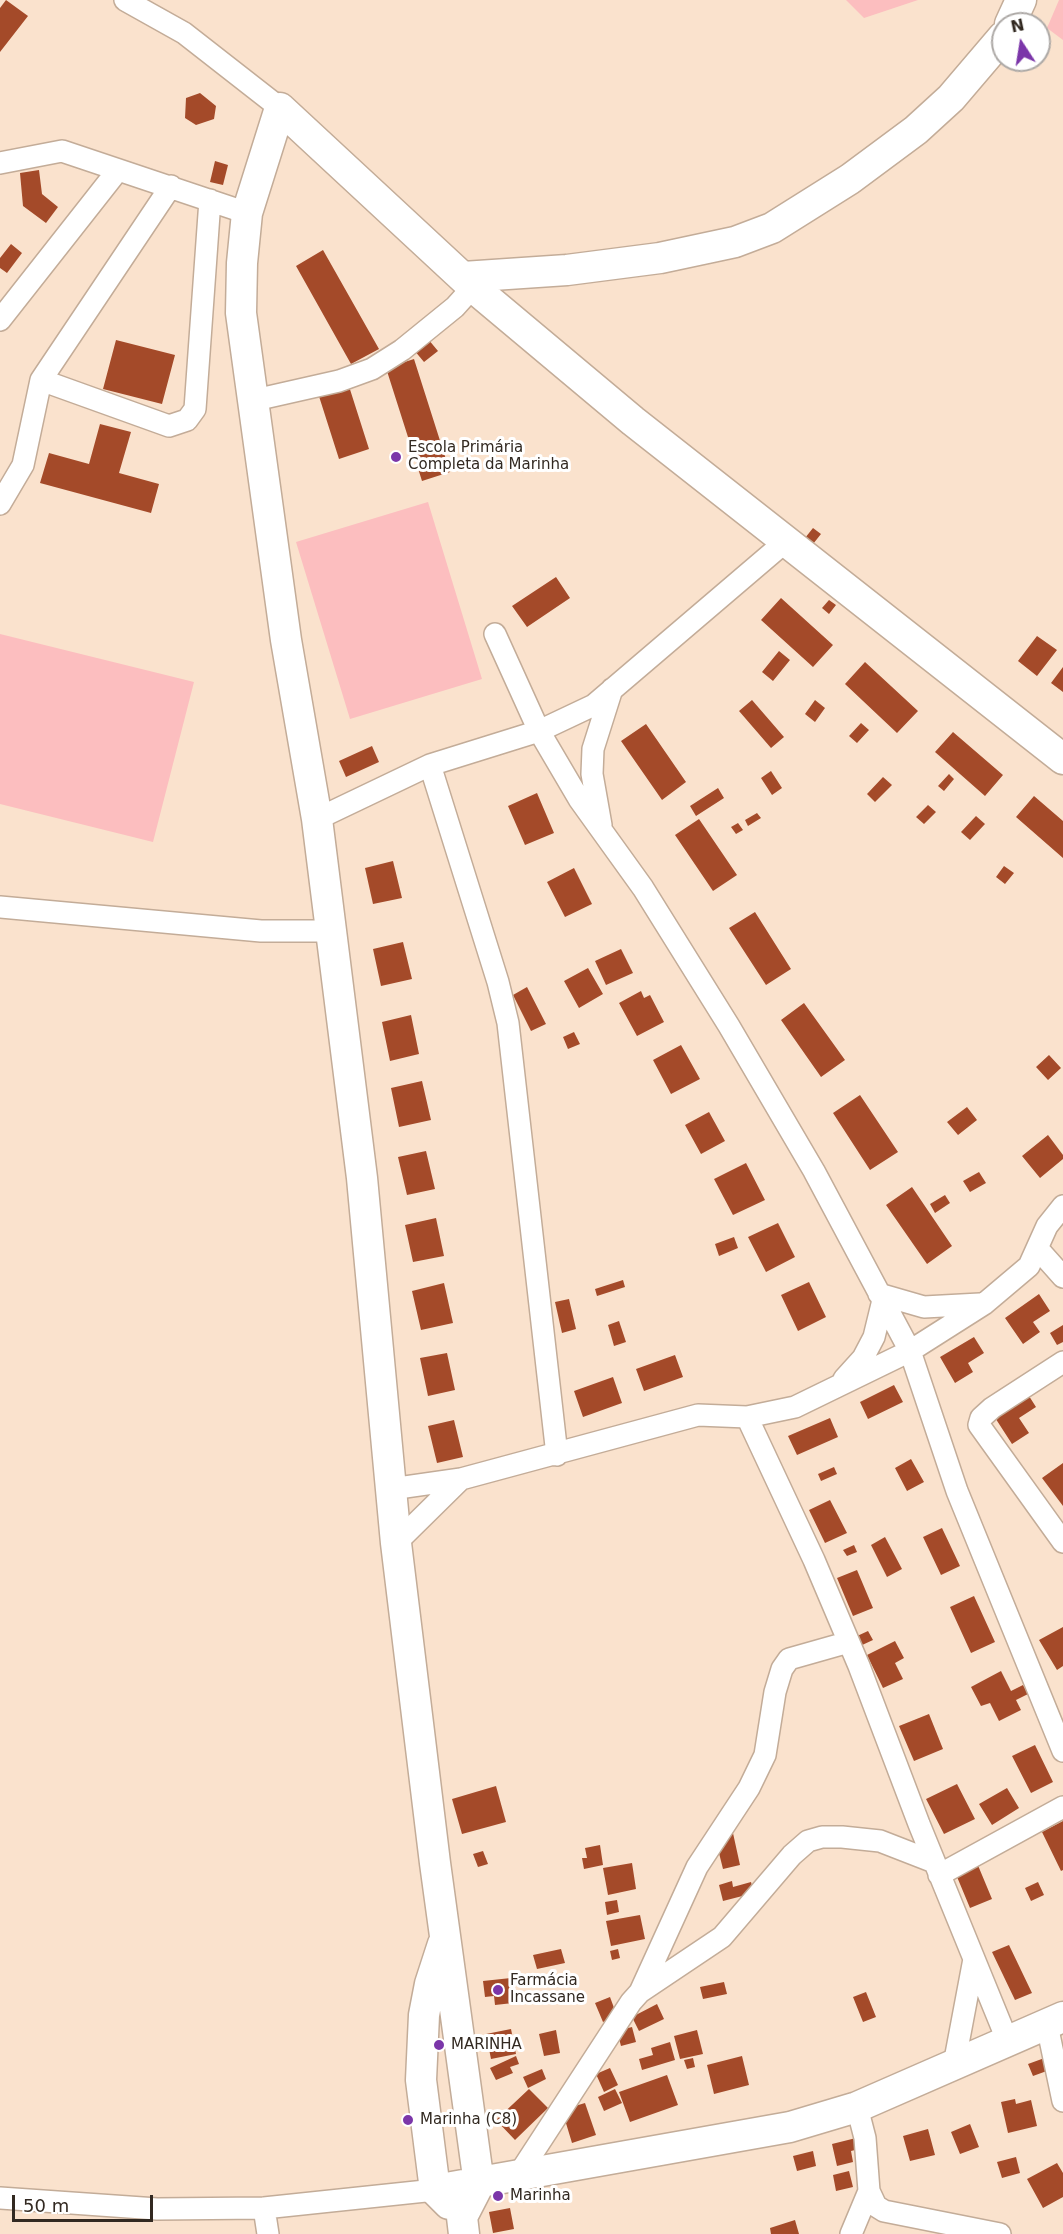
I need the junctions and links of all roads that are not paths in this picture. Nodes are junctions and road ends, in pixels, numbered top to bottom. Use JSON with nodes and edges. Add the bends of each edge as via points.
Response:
{"nodes":[{"id":1,"x":125,"y":0,"type":"edge"},
{"id":2,"x":991,"y":51,"type":"edge"},
{"id":3,"x":280,"y":108,"type":"junction"},
{"id":4,"x":0,"y":163,"type":"edge"},
{"id":5,"x":118,"y":170,"type":"junction"},
{"id":6,"x":171,"y":186,"type":"junction"},
{"id":7,"x":210,"y":200,"type":"junction"},
{"id":8,"x":247,"y":213,"type":"junction"},
{"id":9,"x":468,"y":282,"type":"junction"},
{"id":10,"x":0,"y":320,"type":"edge"},
{"id":11,"x":41,"y":380,"type":"junction"},
{"id":12,"x":255,"y":400,"type":"junction"},
{"id":13,"x":0,"y":504,"type":"edge"},
{"id":14,"x":785,"y":542,"type":"junction"},
{"id":15,"x":495,"y":633,"type":"dead end"},
{"id":16,"x":612,"y":689,"type":"junction"},
{"id":17,"x":538,"y":731,"type":"junction"},
{"id":18,"x":1063,"y":759,"type":"edge"},
{"id":19,"x":430,"y":765,"type":"junction"},
{"id":20,"x":317,"y":819,"type":"junction"},
{"id":21,"x":603,"y":832,"type":"junction"},
{"id":22,"x":0,"y":907,"type":"edge"},
{"id":23,"x":331,"y":931,"type":"junction"},
{"id":24,"x":1063,"y":1206,"type":"edge"},
{"id":25,"x":1038,"y":1249,"type":"junction"},
{"id":26,"x":1063,"y":1277,"type":"edge"},
{"id":27,"x":881,"y":1297,"type":"junction"},
{"id":28,"x":984,"y":1304,"type":"junction"},
{"id":29,"x":910,"y":1351,"type":"junction"},
{"id":30,"x":1063,"y":1362,"type":"edge"},
{"id":31,"x":836,"y":1388,"type":"junction"},
{"id":32,"x":747,"y":1417,"type":"junction"},
{"id":33,"x":557,"y":1455,"type":"junction"},
{"id":34,"x":461,"y":1479,"type":"junction"},
{"id":35,"x":391,"y":1489,"type":"junction"},
{"id":36,"x":1063,"y":1542,"type":"edge"},
{"id":37,"x":396,"y":1543,"type":"junction"},
{"id":38,"x":849,"y":1642,"type":"junction"},
{"id":39,"x":1063,"y":1751,"type":"edge"},
{"id":40,"x":1063,"y":1807,"type":"edge"},
{"id":41,"x":937,"y":1868,"type":"junction"},
{"id":42,"x":445,"y":1937,"type":"junction"},
{"id":43,"x":975,"y":1959,"type":"junction"},
{"id":44,"x":640,"y":1992,"type":"junction"},
{"id":45,"x":1055,"y":2021,"type":"edge"},
{"id":46,"x":1008,"y":2042,"type":"junction"},
{"id":47,"x":954,"y":2065,"type":"junction"},
{"id":48,"x":1063,"y":2101,"type":"edge"},
{"id":49,"x":857,"y":2107,"type":"junction"},
{"id":50,"x":517,"y":2177,"type":"junction"},
{"id":51,"x":479,"y":2184,"type":"junction"},
{"id":52,"x":435,"y":2190,"type":"junction"},
{"id":53,"x":869,"y":2191,"type":"junction"},
{"id":54,"x":0,"y":2198,"type":"edge"},
{"id":55,"x":264,"y":2208,"type":"junction"},
{"id":56,"x":463,"y":2225,"type":"edge"},
{"id":57,"x":268,"y":2234,"type":"edge"},
{"id":58,"x":851,"y":2234,"type":"edge"},
{"id":59,"x":1000,"y":2234,"type":"edge"}],
"edges":[{"from":1,"to":3,"type":"street","via":[[184,33]]},
{"from":2,"to":9,"type":"street","via":[[951,98],[916,130],[840,186],[772,228],[735,242],[660,258]]},
{"from":3,"to":8,"type":"street"},
{"from":3,"to":9,"type":"street"},
{"from":4,"to":5,"type":"street","via":[[62,152]]},
{"from":5,"to":6,"type":"street"},
{"from":5,"to":10,"type":"street"},
{"from":6,"to":7,"type":"street"},
{"from":6,"to":11,"type":"street"},
{"from":7,"to":8,"type":"street"},
{"from":7,"to":11,"type":"street","via":[[195,409],[187,420],[169,426]]},
{"from":8,"to":12,"type":"street","via":[[241,313]]},
{"from":9,"to":12,"type":"street","via":[[437,321],[372,369],[339,381]]},
{"from":9,"to":14,"type":"street"},
{"from":11,"to":13,"type":"street","via":[[23,465]]},
{"from":12,"to":20,"type":"street","via":[[286,640]]},
{"from":14,"to":16,"type":"street"},
{"from":14,"to":18,"type":"street"},
{"from":15,"to":17,"type":"street"},
{"from":16,"to":17,"type":"street","via":[[594,705]]},
{"from":16,"to":21,"type":"street","via":[[592,749],[592,774]]},
{"from":17,"to":19,"type":"street"},
{"from":17,"to":21,"type":"street"},
{"from":19,"to":20,"type":"street"},
{"from":19,"to":33,"type":"street","via":[[505,1003]]},
{"from":20,"to":23,"type":"street"},
{"from":21,"to":27,"type":"street","via":[[643,888],[729,1026],[814,1171]]},
{"from":22,"to":23,"type":"street","via":[[261,931]]},
{"from":23,"to":35,"type":"street","via":[[362,1178]]},
{"from":24,"to":25,"type":"street","via":[[1047,1226]]},
{"from":25,"to":26,"type":"street"},
{"from":25,"to":28,"type":"street","via":[[1029,1266]]},
{"from":27,"to":28,"type":"street","via":[[924,1307]]},
{"from":27,"to":29,"type":"street"},
{"from":27,"to":31,"type":"street","via":[[881,1315],[868,1348]]},
{"from":28,"to":29,"type":"street"},
{"from":29,"to":31,"type":"street"},
{"from":29,"to":39,"type":"street","via":[[957,1491]]},
{"from":30,"to":36,"type":"street","via":[[992,1408],[979,1425]]},
{"from":31,"to":32,"type":"street","via":[[795,1407]]},
{"from":32,"to":33,"type":"street","via":[[698,1415]]},
{"from":32,"to":38,"type":"street"},
{"from":33,"to":34,"type":"street"},
{"from":34,"to":35,"type":"street"},
{"from":34,"to":37,"type":"street"},
{"from":35,"to":37,"type":"street"},
{"from":37,"to":42,"type":"street"},
{"from":38,"to":41,"type":"street"},
{"from":38,"to":44,"type":"street","via":[[789,1659],[782,1669],[765,1755],[749,1788],[697,1868]]},
{"from":40,"to":41,"type":"street"},
{"from":41,"to":43,"type":"street"},
{"from":41,"to":44,"type":"street","via":[[879,1841],[842,1837],[808,1841],[722,1937]]},
{"from":42,"to":51,"type":"street"},
{"from":42,"to":52,"type":"street","via":[[424,2014],[421,2080]]},
{"from":43,"to":46,"type":"street"},
{"from":43,"to":47,"type":"street"},
{"from":44,"to":50,"type":"street"},
{"from":45,"to":46,"type":"street"},
{"from":45,"to":48,"type":"street"},
{"from":46,"to":47,"type":"street"},
{"from":47,"to":49,"type":"street"},
{"from":49,"to":50,"type":"street","via":[[790,2127]]},
{"from":49,"to":53,"type":"street","via":[[865,2138]]},
{"from":50,"to":51,"type":"street"},
{"from":51,"to":52,"type":"street"},
{"from":51,"to":56,"type":"street"},
{"from":52,"to":55,"type":"street"},
{"from":52,"to":56,"type":"street"},
{"from":53,"to":58,"type":"street"},
{"from":53,"to":59,"type":"street","via":[[876,2206],[884,2211]]},
{"from":54,"to":55,"type":"street","via":[[157,2209]]},
{"from":55,"to":57,"type":"street"}]}
